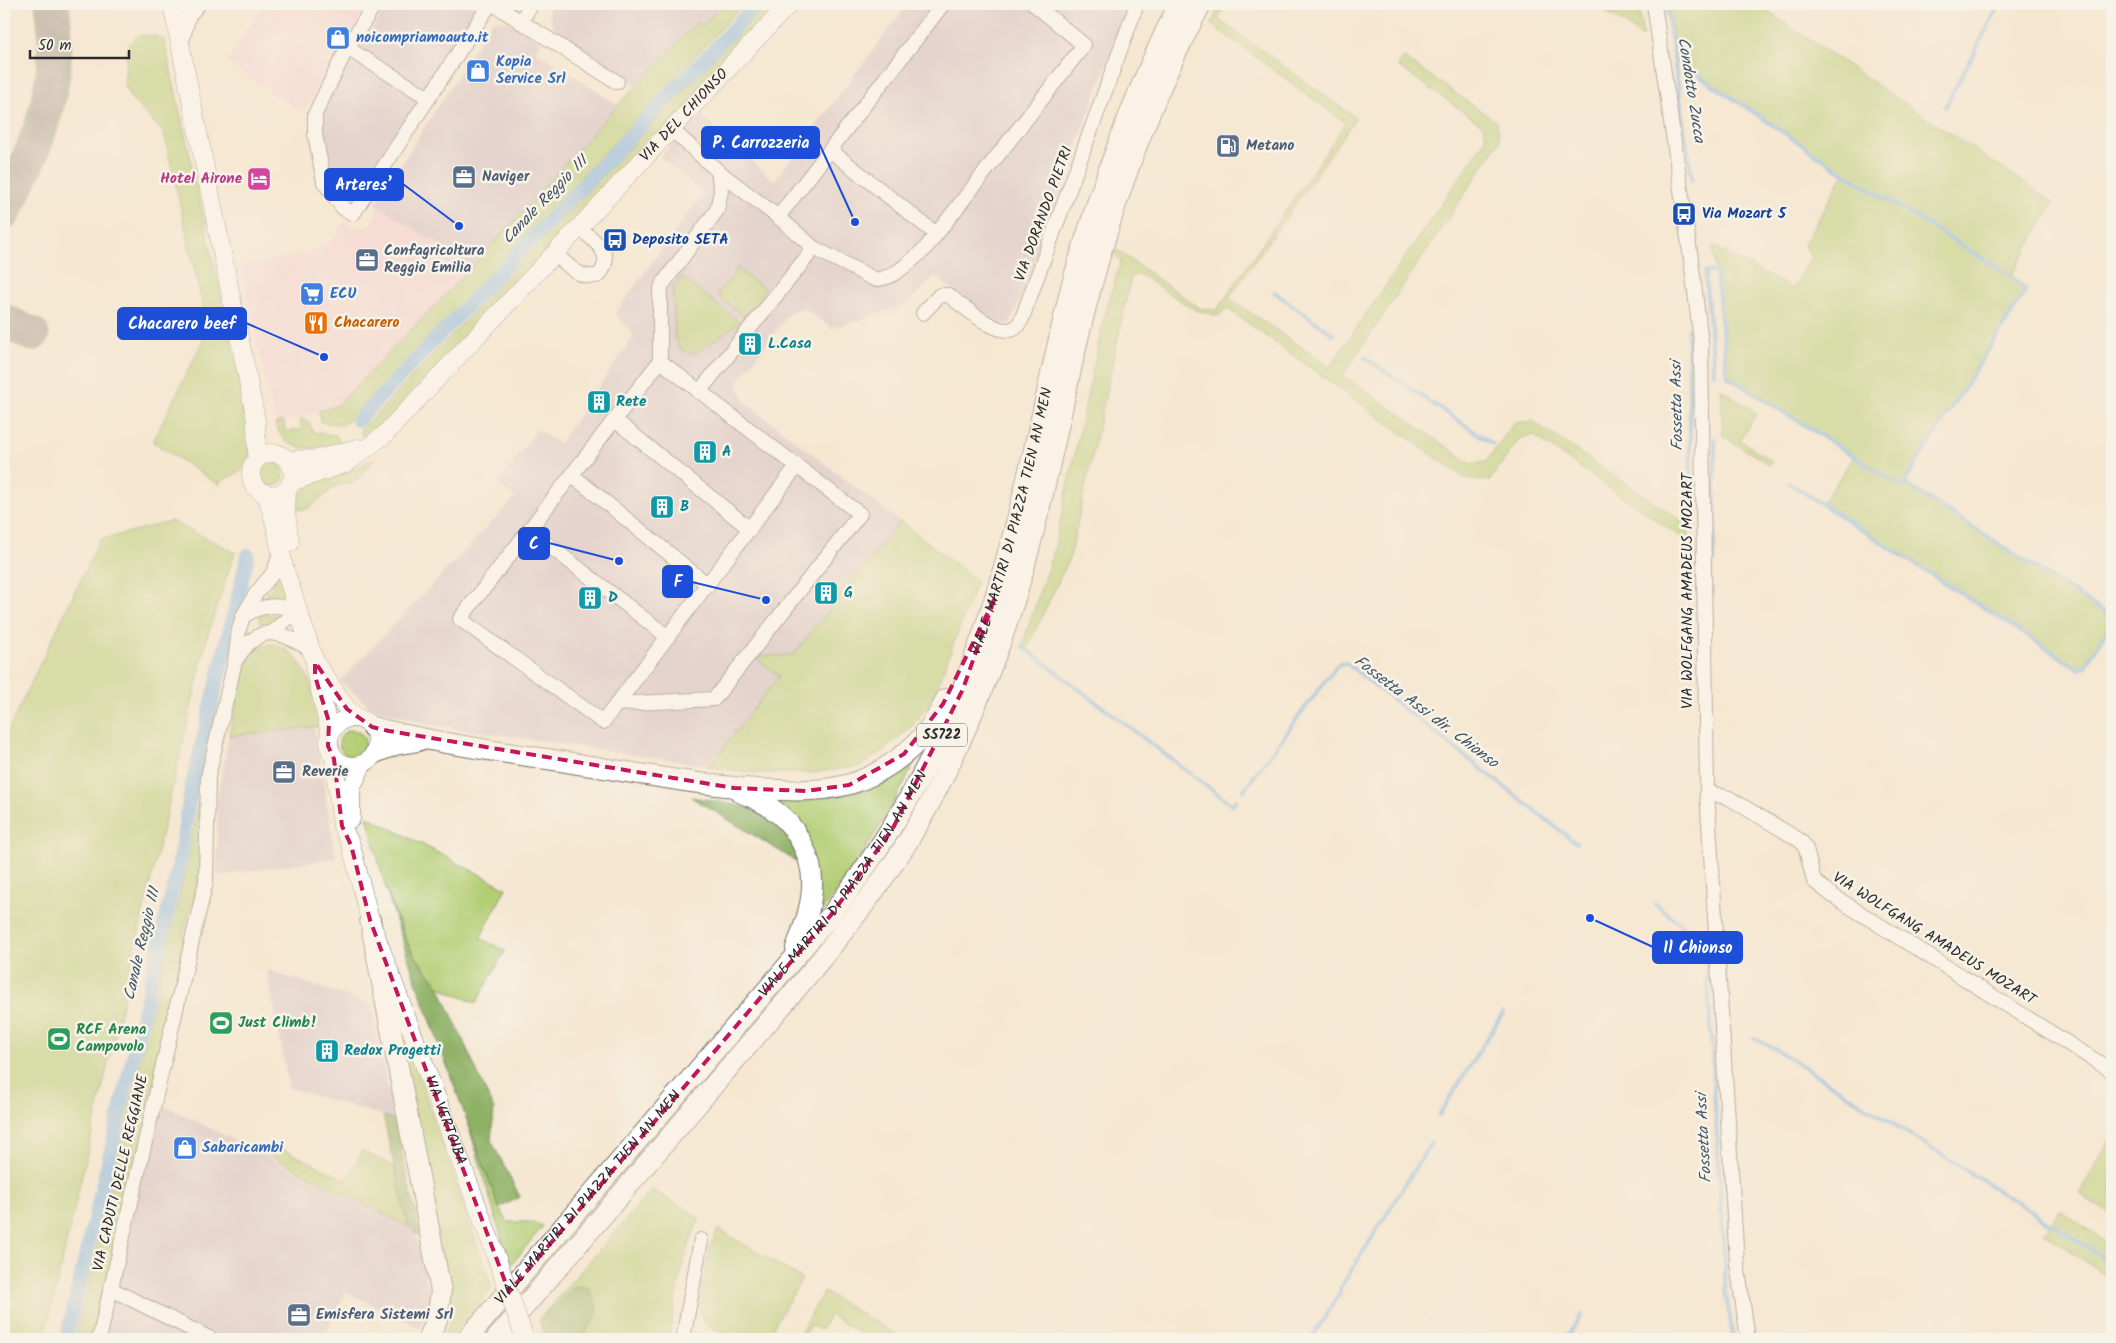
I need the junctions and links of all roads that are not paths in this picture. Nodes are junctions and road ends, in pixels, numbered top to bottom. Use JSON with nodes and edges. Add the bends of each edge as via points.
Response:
{"nodes":[{"id":1,"x":166,"y":4,"type":"edge"},
{"id":2,"x":172,"y":4,"type":"edge"},
{"id":3,"x":198,"y":4,"type":"edge"},
{"id":4,"x":375,"y":4,"type":"edge"},
{"id":5,"x":491,"y":4,"type":"edge"},
{"id":6,"x":532,"y":4,"type":"edge"},
{"id":7,"x":789,"y":4,"type":"edge"},
{"id":8,"x":942,"y":4,"type":"edge"},
{"id":9,"x":1034,"y":4,"type":"edge"},
{"id":10,"x":1137,"y":4,"type":"edge"},
{"id":11,"x":1179,"y":4,"type":"edge"},
{"id":12,"x":1200,"y":4,"type":"edge"},
{"id":13,"x":1654,"y":4,"type":"edge"},
{"id":14,"x":520,"y":22,"type":"junction"},
{"id":15,"x":347,"y":48,"type":"junction"},
{"id":16,"x":181,"y":53,"type":"junction"},
{"id":17,"x":616,"y":82,"type":"dead end"},
{"id":18,"x":429,"y":98,"type":"junction"},
{"id":19,"x":671,"y":129,"type":"junction"},
{"id":20,"x":830,"y":150,"type":"junction"},
{"id":21,"x":718,"y":171,"type":"junction"},
{"id":22,"x":778,"y":217,"type":"junction"},
{"id":23,"x":580,"y":228,"type":"junction"},
{"id":24,"x":936,"y":234,"type":"junction"},
{"id":25,"x":814,"y":248,"type":"junction"},
{"id":26,"x":555,"y":254,"type":"junction"},
{"id":27,"x":923,"y":313,"type":"dead end"},
{"id":28,"x":660,"y":361,"type":"junction"},
{"id":29,"x":699,"y":392,"type":"junction"},
{"id":30,"x":256,"y":420,"type":"junction"},
{"id":31,"x":615,"y":420,"type":"junction"},
{"id":32,"x":372,"y":445,"type":"junction"},
{"id":33,"x":283,"y":457,"type":"junction"},
{"id":34,"x":257,"y":459,"type":"junction"},
{"id":35,"x":797,"y":466,"type":"junction"},
{"id":36,"x":573,"y":476,"type":"junction"},
{"id":37,"x":289,"y":485,"type":"junction"},
{"id":38,"x":266,"y":494,"type":"junction"},
{"id":39,"x":750,"y":529,"type":"junction"},
{"id":40,"x":530,"y":531,"type":"junction"},
{"id":41,"x":280,"y":549,"type":"junction"},
{"id":42,"x":708,"y":585,"type":"junction"},
{"id":43,"x":994,"y":600,"type":"junction"},
{"id":44,"x":296,"y":602,"type":"junction"},
{"id":45,"x":243,"y":616,"type":"junction"},
{"id":46,"x":266,"y":633,"type":"junction"},
{"id":47,"x":668,"y":636,"type":"junction"},
{"id":48,"x":312,"y":655,"type":"junction"},
{"id":49,"x":235,"y":661,"type":"junction"},
{"id":50,"x":617,"y":704,"type":"junction"},
{"id":51,"x":364,"y":722,"type":"junction"},
{"id":52,"x":330,"y":732,"type":"junction"},
{"id":53,"x":427,"y":740,"type":"junction"},
{"id":54,"x":334,"y":759,"type":"junction"},
{"id":55,"x":368,"y":759,"type":"junction"},
{"id":56,"x":734,"y":788,"type":"junction"},
{"id":57,"x":1707,"y":792,"type":"junction"},
{"id":58,"x":352,"y":844,"type":"junction"},
{"id":59,"x":370,"y":920,"type":"junction"},
{"id":60,"x":791,"y":962,"type":"junction"},
{"id":61,"x":2112,"y":1070,"type":"edge"},
{"id":62,"x":701,"y":1240,"type":"dead end"},
{"id":63,"x":110,"y":1289,"type":"junction"},
{"id":64,"x":99,"y":1339,"type":"edge"},
{"id":65,"x":211,"y":1339,"type":"edge"},
{"id":66,"x":428,"y":1339,"type":"edge"},
{"id":67,"x":468,"y":1339,"type":"edge"},
{"id":68,"x":496,"y":1339,"type":"edge"},
{"id":69,"x":525,"y":1339,"type":"edge"},
{"id":70,"x":683,"y":1339,"type":"edge"},
{"id":71,"x":1748,"y":1339,"type":"edge"}],
"edges":[{"from":1,"to":16,"type":"main road","via":[[177,53]]},
{"from":2,"to":16,"type":"main road"},
{"from":3,"to":16,"type":"street","via":[[189,15]]},
{"from":4,"to":15,"type":"street"},
{"from":5,"to":14,"type":"street"},
{"from":5,"to":18,"type":"street"},
{"from":6,"to":14,"type":"street"},
{"from":7,"to":19,"type":"main road","name":"VIA DEL CHIONSO"},
{"from":8,"to":20,"type":"street"},
{"from":9,"to":24,"type":"street","via":[[1084,45]]},
{"from":10,"to":27,"type":"street","name":"VIA DORANDO PIETRI","via":[[1021,321],[1014,329],[994,328],[948,295],[940,294]]},
{"from":11,"to":43,"type":"highway","name":"VIALE MARTIRI DI PIAZZA TIEN AN MEN","number":"SS722","via":[[1138,90],[1084,242]]},
{"from":12,"to":68,"type":"highway","name":"VIALE MARTIRI DI PIAZZA TIEN AN MEN","number":"SS722","via":[[1166,78],[1120,194],[1084,313],[1018,589],[975,709],[937,789],[874,890],[805,978]]},
{"from":13,"to":57,"type":"street","name":"VIA WOLFGANG AMADEUS MOZART","via":[[1701,342]]},
{"from":14,"to":17,"type":"street"},
{"from":15,"to":18,"type":"street"},
{"from":15,"to":18,"type":"street","via":[[315,114],[314,134],[324,182],[343,208],[353,214]]},
{"from":16,"to":30,"type":"main road"},
{"from":19,"to":21,"type":"street"},
{"from":19,"to":23,"type":"main road","name":"VIA DEL CHIONSO"},
{"from":20,"to":22,"type":"street"},
{"from":20,"to":24,"type":"street"},
{"from":21,"to":22,"type":"street"},
{"from":21,"to":28,"type":"street","via":[[721,191],[717,210],[662,286]]},
{"from":22,"to":25,"type":"street"},
{"from":23,"to":26,"type":"main road","name":"VIA DEL CHIONSO"},
{"from":23,"to":26,"type":"street","via":[[605,251],[606,260],[599,275],[584,277]]},
{"from":24,"to":25,"type":"street","via":[[924,250],[882,280],[874,279]]},
{"from":25,"to":29,"type":"street"},
{"from":26,"to":32,"type":"main road","name":"VIA DEL CHIONSO"},
{"from":28,"to":29,"type":"street"},
{"from":28,"to":31,"type":"street"},
{"from":29,"to":35,"type":"street"},
{"from":30,"to":33,"type":"main road"},
{"from":30,"to":34,"type":"main road"},
{"from":31,"to":36,"type":"street"},
{"from":31,"to":39,"type":"street"},
{"from":32,"to":33,"type":"main road","name":"VIA DEL CHIONSO","via":[[317,459]]},
{"from":32,"to":37,"type":"main road","name":"VIA DEL CHIONSO","via":[[347,463]]},
{"from":33,"to":34,"type":"main road","via":[[267,453]]},
{"from":33,"to":37,"type":"main road","via":[[292,471]]},
{"from":34,"to":38,"type":"main road","via":[[252,469],[252,480]]},
{"from":35,"to":39,"type":"street"},
{"from":35,"to":50,"type":"street","via":[[860,514],[714,699]]},
{"from":36,"to":40,"type":"street"},
{"from":36,"to":42,"type":"street"},
{"from":37,"to":38,"type":"main road","via":[[280,493]]},
{"from":37,"to":44,"type":"main road","name":"VIA VERTOIBA","via":[[286,512]]},
{"from":38,"to":41,"type":"main road","name":"VIA VERTOIBA"},
{"from":39,"to":42,"type":"street"},
{"from":40,"to":47,"type":"street"},
{"from":40,"to":50,"type":"street","via":[[460,619],[603,722]]},
{"from":41,"to":44,"type":"main road","name":"VIA VERTOIBA"},
{"from":41,"to":45,"type":"street","name":"VIA CADUTI DELLE REGGIANE","via":[[273,574]]},
{"from":42,"to":47,"type":"street"},
{"from":43,"to":56,"type":"highway","number":"SS722","via":[[931,725],[904,754],[885,768],[849,785],[806,791]]},
{"from":43,"to":60,"type":"highway","name":"VIALE MARTIRI DI PIAZZA TIEN AN MEN","number":"SS722","via":[[963,689],[915,789],[866,869]]},
{"from":44,"to":45,"type":"street","via":[[272,604]]},
{"from":44,"to":46,"type":"street","name":"VIA CADUTI DELLE REGGIANE"},
{"from":44,"to":48,"type":"main road","name":"VIA VERTOIBA"},
{"from":45,"to":46,"type":"street"},
{"from":45,"to":49,"type":"street","name":"VIA CADUTI DELLE REGGIANE"},
{"from":46,"to":48,"type":"street","via":[[291,638]]},
{"from":46,"to":49,"type":"street","name":"VIA CADUTI DELLE REGGIANE","via":[[246,644]]},
{"from":47,"to":50,"type":"street"},
{"from":48,"to":51,"type":"main road","name":"VIA VERTOIBA","via":[[347,709]]},
{"from":48,"to":52,"type":"main road","name":"VIA VERTOIBA"},
{"from":49,"to":63,"type":"street","name":"VIA CADUTI DELLE REGGIANE","via":[[208,777],[206,881]]},
{"from":51,"to":52,"type":"main road","via":[[341,720]]},
{"from":51,"to":53,"type":"highway","number":"SS722"},
{"from":51,"to":55,"type":"main road","name":"VIA VERTOIBA","via":[[377,740]]},
{"from":52,"to":54,"type":"main road","name":"VIA VERTOIBA","via":[[328,746]]},
{"from":53,"to":55,"type":"highway","number":"SS722","via":[[395,746]]},
{"from":53,"to":56,"type":"highway","number":"SS722"},
{"from":54,"to":55,"type":"main road","via":[[347,766]]},
{"from":54,"to":58,"type":"main road","name":"VIA VERTOIBA","via":[[342,826]]},
{"from":55,"to":58,"type":"main road","name":"VIA VERTOIBA","via":[[351,789]]},
{"from":56,"to":60,"type":"highway","number":"SS722","via":[[772,808],[794,828],[807,858],[812,887],[808,917]]},
{"from":57,"to":61,"type":"street","name":"VIA WOLFGANG AMADEUS MOZART","via":[[1729,798],[1801,841],[1814,880],[1833,896]]},
{"from":57,"to":71,"type":"street","name":"VIA WOLFGANG AMADEUS MOZART","via":[[1736,1253]]},
{"from":58,"to":59,"type":"main road","name":"VIA VERTOIBA"},
{"from":59,"to":66,"type":"highway","via":[[441,1291],[437,1320]]},
{"from":59,"to":69,"type":"main road","name":"VIA VERTOIBA","bridge":true},
{"from":60,"to":67,"type":"highway","name":"VIALE MARTIRI DI PIAZZA TIEN AN MEN","number":"SS722"},
{"from":62,"to":70,"type":"street"},
{"from":63,"to":64,"type":"street","name":"VIA CADUTI DELLE REGGIANE"},
{"from":63,"to":65,"type":"street"}]}
